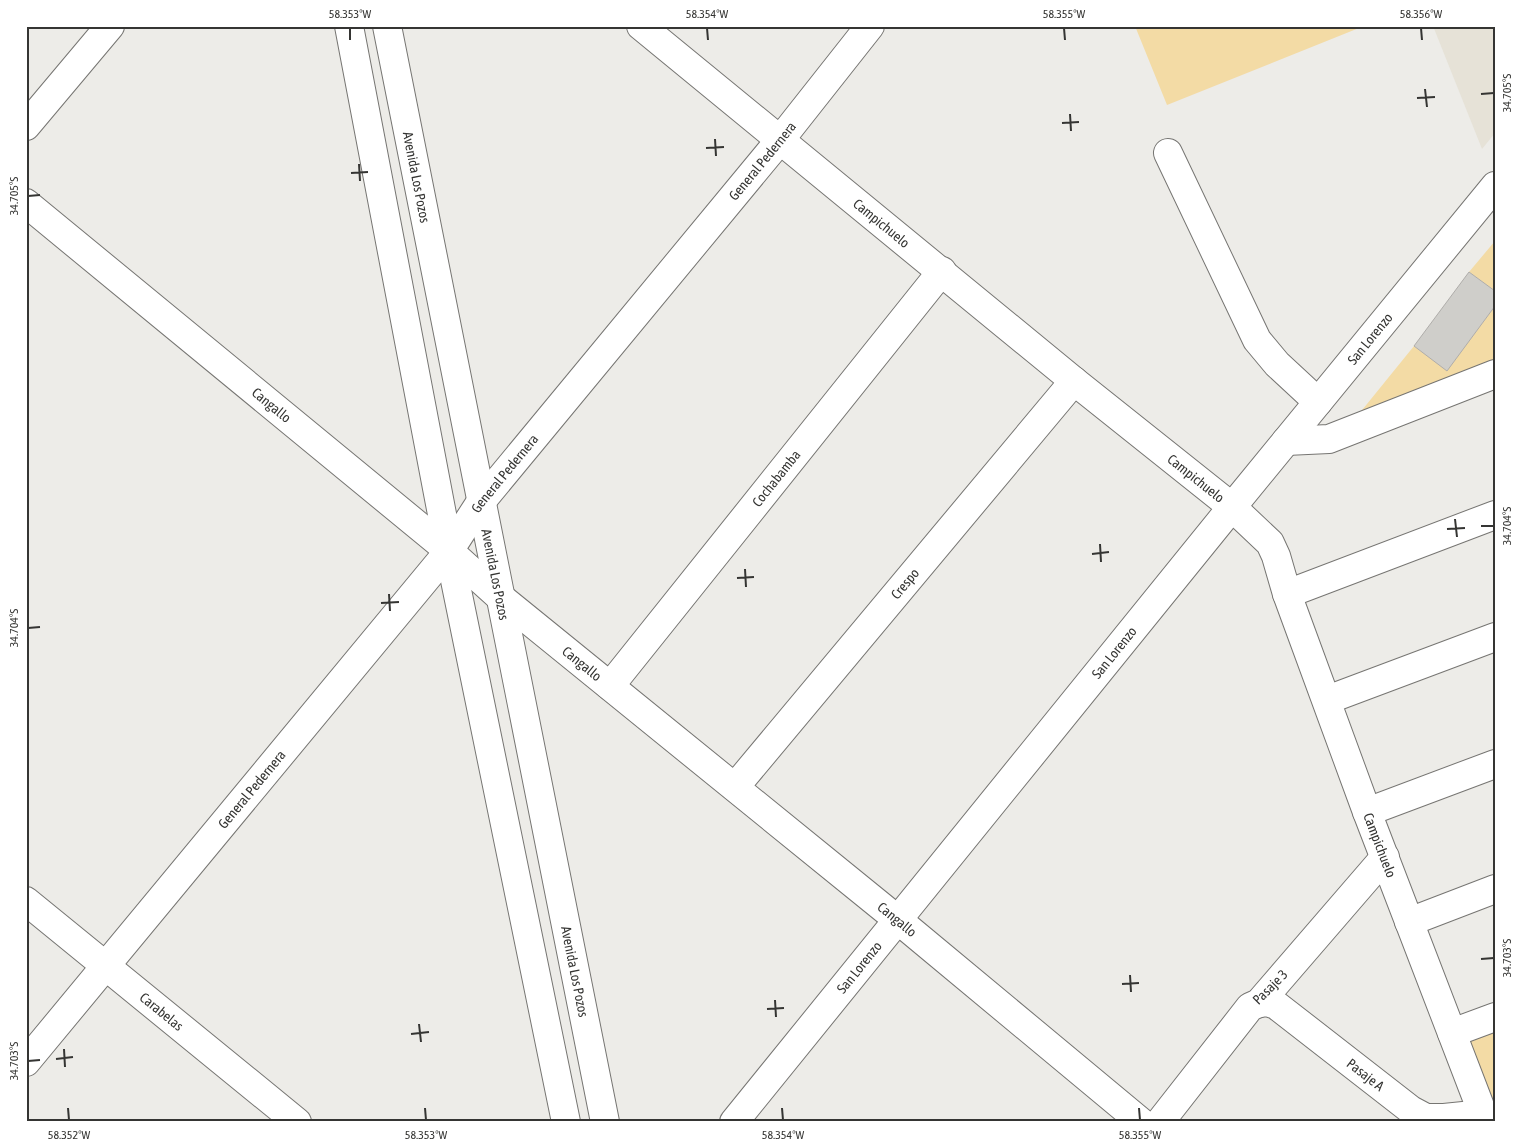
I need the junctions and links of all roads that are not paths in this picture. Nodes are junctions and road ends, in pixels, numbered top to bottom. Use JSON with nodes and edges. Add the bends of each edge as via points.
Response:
{"nodes":[{"id":1,"x":110,"y":26,"type":"edge"},
{"id":2,"x":349,"y":26,"type":"edge"},
{"id":3,"x":387,"y":26,"type":"edge"},
{"id":4,"x":641,"y":26,"type":"edge"},
{"id":5,"x":870,"y":26,"type":"edge"},
{"id":6,"x":26,"y":126,"type":"edge"},
{"id":7,"x":780,"y":140,"type":"junction"},
{"id":8,"x":1168,"y":153,"type":"dead end"},
{"id":9,"x":1490,"y":202,"type":"edge"},
{"id":10,"x":26,"y":203,"type":"edge"},
{"id":11,"x":942,"y":271,"type":"junction"},
{"id":12,"x":1495,"y":374,"type":"edge"},
{"id":13,"x":1074,"y":381,"type":"junction"},
{"id":14,"x":1318,"y":402,"type":"junction"},
{"id":15,"x":1286,"y":442,"type":"junction"},
{"id":16,"x":480,"y":503,"type":"junction"},
{"id":17,"x":1232,"y":507,"type":"junction"},
{"id":18,"x":1495,"y":515,"type":"edge"},
{"id":19,"x":449,"y":551,"type":"junction"},
{"id":20,"x":1287,"y":594,"type":"junction"},
{"id":21,"x":500,"y":597,"type":"junction"},
{"id":22,"x":1495,"y":637,"type":"edge"},
{"id":23,"x":610,"y":686,"type":"junction"},
{"id":24,"x":1327,"y":700,"type":"junction"},
{"id":25,"x":1495,"y":764,"type":"edge"},
{"id":26,"x":735,"y":788,"type":"junction"},
{"id":27,"x":1367,"y":812,"type":"junction"},
{"id":28,"x":1385,"y":857,"type":"junction"},
{"id":29,"x":1495,"y":889,"type":"edge"},
{"id":30,"x":26,"y":901,"type":"edge"},
{"id":31,"x":898,"y":920,"type":"junction"},
{"id":32,"x":1409,"y":922,"type":"junction"},
{"id":33,"x":106,"y":966,"type":"junction"},
{"id":34,"x":1259,"y":1002,"type":"junction"},
{"id":35,"x":1495,"y":1018,"type":"edge"},
{"id":36,"x":1452,"y":1033,"type":"junction"},
{"id":37,"x":26,"y":1062,"type":"edge"},
{"id":38,"x":1485,"y":1118,"type":"edge"},
{"id":39,"x":297,"y":1122,"type":"edge"},
{"id":40,"x":566,"y":1122,"type":"edge"},
{"id":41,"x":605,"y":1122,"type":"edge"},
{"id":42,"x":734,"y":1122,"type":"edge"},
{"id":43,"x":1141,"y":1122,"type":"edge"},
{"id":44,"x":1160,"y":1122,"type":"edge"}],
"edges":[{"from":1,"to":6,"type":"street"},
{"from":2,"to":19,"type":"street"},
{"from":3,"to":16,"type":"street","name":"Avenida Los Pozos"},
{"from":4,"to":7,"type":"street","name":"Campichuelo"},
{"from":5,"to":7,"type":"street","name":"General Pedernera"},
{"from":7,"to":11,"type":"street","name":"Campichuelo"},
{"from":7,"to":16,"type":"street","name":"General Pedernera"},
{"from":8,"to":14,"type":"street","via":[[1257,340],[1277,364]]},
{"from":9,"to":14,"type":"street","name":"San Lorenzo"},
{"from":10,"to":19,"type":"street","name":"Cangallo"},
{"from":11,"to":13,"type":"street","name":"Campichuelo"},
{"from":11,"to":23,"type":"street","name":"Cochabamba"},
{"from":12,"to":15,"type":"street","via":[[1329,439]]},
{"from":13,"to":17,"type":"street","name":"Campichuelo"},
{"from":13,"to":26,"type":"street","name":"Crespo"},
{"from":14,"to":15,"type":"street","name":"San Lorenzo"},
{"from":15,"to":17,"type":"street","name":"San Lorenzo"},
{"from":16,"to":19,"type":"street","name":"General Pedernera"},
{"from":16,"to":21,"type":"street","name":"Avenida Los Pozos"},
{"from":17,"to":20,"type":"street","name":"Campichuelo","via":[[1270,543]]},
{"from":17,"to":31,"type":"street","name":"San Lorenzo"},
{"from":18,"to":20,"type":"street"},
{"from":19,"to":21,"type":"street","name":"Cangallo"},
{"from":19,"to":33,"type":"street","name":"General Pedernera"},
{"from":19,"to":40,"type":"street"},
{"from":20,"to":24,"type":"street","name":"Campichuelo"},
{"from":21,"to":23,"type":"street","name":"Cangallo"},
{"from":21,"to":41,"type":"street","name":"Avenida Los Pozos"},
{"from":22,"to":24,"type":"street"},
{"from":23,"to":26,"type":"street","name":"Cangallo"},
{"from":24,"to":27,"type":"street","name":"Campichuelo"},
{"from":25,"to":27,"type":"street"},
{"from":26,"to":31,"type":"street","name":"Cangallo"},
{"from":27,"to":28,"type":"street","name":"Campichuelo"},
{"from":28,"to":32,"type":"street","name":"Campichuelo"},
{"from":28,"to":34,"type":"street","name":"Pasaje 3"},
{"from":29,"to":32,"type":"street"},
{"from":30,"to":33,"type":"street","name":"Carabelas"},
{"from":31,"to":42,"type":"street","name":"San Lorenzo"},
{"from":31,"to":43,"type":"street","name":"Cangallo"},
{"from":32,"to":36,"type":"street","name":"Campichuelo"},
{"from":33,"to":37,"type":"street","name":"General Pedernera"},
{"from":33,"to":39,"type":"street","name":"Carabelas"},
{"from":34,"to":38,"type":"street","name":"Pasaje A","via":[[1276,1005],[1411,1110],[1426,1118]]},
{"from":34,"to":44,"type":"street","name":"Pasaje 3","via":[[1250,1008]]},
{"from":35,"to":36,"type":"street"},
{"from":36,"to":38,"type":"street","name":"Campichuelo"}]}
